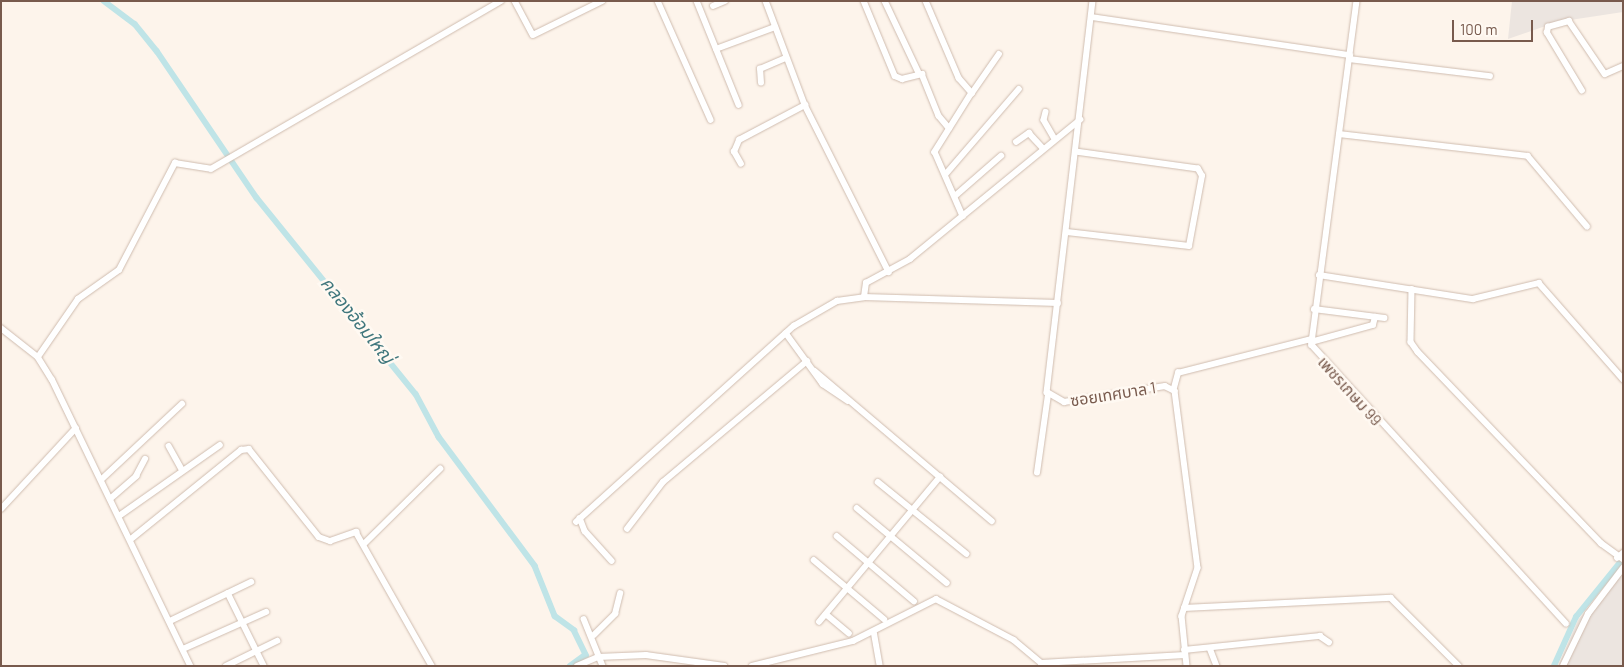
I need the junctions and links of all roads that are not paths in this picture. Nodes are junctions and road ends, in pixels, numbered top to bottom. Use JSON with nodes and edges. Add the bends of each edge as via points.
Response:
{"nodes":[{"id":1,"x":501,"y":1,"type":"edge"},
{"id":2,"x":515,"y":1,"type":"edge"},
{"id":3,"x":602,"y":1,"type":"edge"},
{"id":4,"x":658,"y":1,"type":"edge"},
{"id":5,"x":697,"y":1,"type":"edge"},
{"id":6,"x":725,"y":1,"type":"edge"},
{"id":7,"x":766,"y":1,"type":"edge"},
{"id":8,"x":864,"y":1,"type":"edge"},
{"id":9,"x":885,"y":1,"type":"edge"},
{"id":10,"x":926,"y":1,"type":"edge"},
{"id":11,"x":1093,"y":1,"type":"edge"},
{"id":12,"x":1357,"y":1,"type":"edge"},
{"id":13,"x":713,"y":6,"type":"dead end"},
{"id":14,"x":1092,"y":17,"type":"junction"},
{"id":15,"x":775,"y":27,"type":"junction"},
{"id":16,"x":716,"y":49,"type":"junction"},
{"id":17,"x":999,"y":54,"type":"dead end"},
{"id":18,"x":1350,"y":57,"type":"junction"},
{"id":19,"x":786,"y":58,"type":"junction"},
{"id":20,"x":1623,"y":66,"type":"edge"},
{"id":21,"x":918,"y":73,"type":"junction"},
{"id":22,"x":1490,"y":76,"type":"dead end"},
{"id":23,"x":761,"y":83,"type":"dead end"},
{"id":24,"x":1019,"y":89,"type":"dead end"},
{"id":25,"x":1582,"y":91,"type":"dead end"},
{"id":26,"x":972,"y":93,"type":"junction"},
{"id":27,"x":739,"y":105,"type":"dead end"},
{"id":28,"x":805,"y":105,"type":"junction"},
{"id":29,"x":1046,"y":112,"type":"dead end"},
{"id":30,"x":711,"y":120,"type":"dead end"},
{"id":31,"x":1080,"y":120,"type":"junction"},
{"id":32,"x":949,"y":128,"type":"junction"},
{"id":33,"x":1339,"y":134,"type":"junction"},
{"id":34,"x":1054,"y":137,"type":"junction"},
{"id":35,"x":1016,"y":142,"type":"dead end"},
{"id":36,"x":1042,"y":147,"type":"junction"},
{"id":37,"x":1076,"y":152,"type":"junction"},
{"id":38,"x":1001,"y":156,"type":"dead end"},
{"id":39,"x":741,"y":164,"type":"dead end"},
{"id":40,"x":945,"y":175,"type":"junction"},
{"id":41,"x":954,"y":196,"type":"junction"},
{"id":42,"x":963,"y":216,"type":"junction"},
{"id":43,"x":1587,"y":226,"type":"dead end"},
{"id":44,"x":1067,"y":232,"type":"junction"},
{"id":45,"x":889,"y":272,"type":"junction"},
{"id":46,"x":1319,"y":274,"type":"junction"},
{"id":47,"x":1412,"y":290,"type":"junction"},
{"id":48,"x":864,"y":297,"type":"junction"},
{"id":49,"x":1058,"y":303,"type":"junction"},
{"id":50,"x":1314,"y":309,"type":"junction"},
{"id":51,"x":1375,"y":317,"type":"junction"},
{"id":52,"x":1384,"y":318,"type":"dead end"},
{"id":53,"x":1,"y":328,"type":"edge"},
{"id":54,"x":786,"y":333,"type":"junction"},
{"id":55,"x":1311,"y":341,"type":"junction"},
{"id":56,"x":38,"y":358,"type":"junction"},
{"id":57,"x":807,"y":361,"type":"junction"},
{"id":58,"x":1623,"y":379,"type":"edge"},
{"id":59,"x":1174,"y":388,"type":"junction"},
{"id":60,"x":1048,"y":396,"type":"junction"},
{"id":61,"x":182,"y":404,"type":"dead end"},
{"id":62,"x":76,"y":428,"type":"junction"},
{"id":63,"x":220,"y":445,"type":"dead end"},
{"id":64,"x":169,"y":446,"type":"dead end"},
{"id":65,"x":144,"y":459,"type":"dead end"},
{"id":66,"x":440,"y":468,"type":"dead end"},
{"id":67,"x":182,"y":469,"type":"junction"},
{"id":68,"x":1037,"y":472,"type":"dead end"},
{"id":69,"x":940,"y":477,"type":"junction"},
{"id":70,"x":101,"y":480,"type":"junction"},
{"id":71,"x":878,"y":482,"type":"dead end"},
{"id":72,"x":110,"y":499,"type":"junction"},
{"id":73,"x":857,"y":508,"type":"dead end"},
{"id":74,"x":1,"y":509,"type":"edge"},
{"id":75,"x":913,"y":510,"type":"junction"},
{"id":76,"x":119,"y":516,"type":"junction"},
{"id":77,"x":992,"y":521,"type":"dead end"},
{"id":78,"x":627,"y":529,"type":"dead end"},
{"id":79,"x":837,"y":536,"type":"dead end"},
{"id":80,"x":891,"y":537,"type":"junction"},
{"id":81,"x":130,"y":540,"type":"junction"},
{"id":82,"x":364,"y":544,"type":"junction"},
{"id":83,"x":966,"y":554,"type":"dead end"},
{"id":84,"x":1621,"y":557,"type":"edge"},
{"id":85,"x":814,"y":560,"type":"dead end"},
{"id":86,"x":612,"y":561,"type":"dead end"},
{"id":87,"x":869,"y":563,"type":"junction"},
{"id":88,"x":1623,"y":568,"type":"edge"},
{"id":89,"x":251,"y":582,"type":"dead end"},
{"id":90,"x":947,"y":583,"type":"dead end"},
{"id":91,"x":847,"y":588,"type":"junction"},
{"id":92,"x":228,"y":593,"type":"junction"},
{"id":93,"x":620,"y":594,"type":"dead end"},
{"id":94,"x":914,"y":601,"type":"dead end"},
{"id":95,"x":1184,"y":608,"type":"junction"},
{"id":96,"x":266,"y":612,"type":"dead end"},
{"id":97,"x":826,"y":614,"type":"junction"},
{"id":98,"x":584,"y":619,"type":"dead end"},
{"id":99,"x":884,"y":619,"type":"dead end"},
{"id":100,"x":170,"y":621,"type":"junction"},
{"id":101,"x":242,"y":622,"type":"junction"},
{"id":102,"x":819,"y":622,"type":"dead end"},
{"id":103,"x":1566,"y":623,"type":"dead end"},
{"id":104,"x":874,"y":631,"type":"junction"},
{"id":105,"x":848,"y":633,"type":"dead end"},
{"id":106,"x":594,"y":635,"type":"junction"},
{"id":107,"x":277,"y":641,"type":"dead end"},
{"id":108,"x":1329,"y":642,"type":"dead end"},
{"id":109,"x":183,"y":648,"type":"junction"},
{"id":110,"x":1210,"y":648,"type":"junction"},
{"id":111,"x":256,"y":651,"type":"junction"},
{"id":112,"x":1184,"y":652,"type":"junction"},
{"id":113,"x":598,"y":657,"type":"junction"},
{"id":114,"x":1033,"y":663,"type":"edge"},
{"id":115,"x":1106,"y":663,"type":"edge"},
{"id":116,"x":191,"y":666,"type":"edge"},
{"id":117,"x":226,"y":666,"type":"edge"},
{"id":118,"x":264,"y":666,"type":"edge"},
{"id":119,"x":432,"y":666,"type":"edge"},
{"id":120,"x":577,"y":666,"type":"edge"},
{"id":121,"x":603,"y":666,"type":"edge"},
{"id":122,"x":724,"y":666,"type":"edge"},
{"id":123,"x":752,"y":666,"type":"edge"},
{"id":124,"x":880,"y":666,"type":"edge"},
{"id":125,"x":1187,"y":666,"type":"edge"},
{"id":126,"x":1217,"y":666,"type":"edge"},
{"id":127,"x":1459,"y":666,"type":"edge"},
{"id":128,"x":1563,"y":666,"type":"edge"}],
"edges":[{"from":1,"to":56,"type":"street","via":[[208,170],[180,161],[175,163],[119,270],[78,299]]},
{"from":2,"to":3,"type":"street","via":[[533,36]]},
{"from":4,"to":30,"type":"street"},
{"from":5,"to":16,"type":"street"},
{"from":6,"to":13,"type":"street"},
{"from":7,"to":15,"type":"street"},
{"from":8,"to":21,"type":"street","via":[[895,76],[902,79]]},
{"from":9,"to":21,"type":"street"},
{"from":10,"to":26,"type":"street","via":[[959,78]]},
{"from":11,"to":14,"type":"street","name":"ซอยเทศบาล 1"},
{"from":12,"to":18,"type":"street","name":"เพชรเกษม 99"},
{"from":14,"to":18,"type":"street"},
{"from":14,"to":31,"type":"street","name":"ซอยเทศบาล 1"},
{"from":15,"to":16,"type":"street"},
{"from":15,"to":19,"type":"street"},
{"from":16,"to":27,"type":"street"},
{"from":17,"to":26,"type":"street"},
{"from":18,"to":22,"type":"street"},
{"from":18,"to":33,"type":"street","name":"เพชรเกษม 99"},
{"from":19,"to":23,"type":"street","via":[[760,69]]},
{"from":19,"to":28,"type":"street"},
{"from":20,"to":25,"type":"street","via":[[1605,74],[1569,21],[1548,27],[1547,33]]},
{"from":21,"to":32,"type":"street"},
{"from":24,"to":40,"type":"street"},
{"from":26,"to":32,"type":"street"},
{"from":28,"to":39,"type":"street","via":[[739,140],[734,152]]},
{"from":28,"to":45,"type":"street"},
{"from":29,"to":34,"type":"street","via":[[1044,120]]},
{"from":31,"to":34,"type":"street"},
{"from":31,"to":37,"type":"street","name":"ซอยเทศบาล 1"},
{"from":32,"to":40,"type":"street","via":[[935,152]]},
{"from":33,"to":43,"type":"street","via":[[1528,156]]},
{"from":33,"to":46,"type":"street","name":"เพชรเกษม 99"},
{"from":34,"to":36,"type":"street"},
{"from":35,"to":36,"type":"street","via":[[1029,133]]},
{"from":36,"to":42,"type":"street"},
{"from":37,"to":44,"type":"street","name":"ซอยเทศบาล 1"},
{"from":37,"to":44,"type":"street","via":[[1198,168],[1202,176],[1189,246]]},
{"from":38,"to":41,"type":"street"},
{"from":40,"to":41,"type":"street"},
{"from":41,"to":42,"type":"street"},
{"from":42,"to":45,"type":"street"},
{"from":44,"to":49,"type":"street","name":"ซอยเทศบาล 1"},
{"from":45,"to":48,"type":"street","via":[[866,283]]},
{"from":46,"to":47,"type":"street"},
{"from":46,"to":50,"type":"street","name":"เพชรเกษม 99"},
{"from":47,"to":58,"type":"street","via":[[1480,298],[1539,283]]},
{"from":47,"to":84,"type":"street","via":[[1410,332],[1418,352]]},
{"from":48,"to":49,"type":"street"},
{"from":48,"to":54,"type":"street","via":[[837,301]]},
{"from":49,"to":60,"type":"street","name":"ซอยเทศบาล 1"},
{"from":50,"to":51,"type":"street"},
{"from":50,"to":55,"type":"street","name":"เพชรเกษม 99"},
{"from":51,"to":52,"type":"street"},
{"from":51,"to":55,"type":"street","via":[[1373,326]]},
{"from":53,"to":56,"type":"street"},
{"from":54,"to":57,"type":"street"},
{"from":54,"to":86,"type":"street","via":[[578,520]]},
{"from":55,"to":59,"type":"street","via":[[1178,373]]},
{"from":55,"to":103,"type":"street","name":"เพชรเกษม 99","via":[[1320,358]]},
{"from":56,"to":62,"type":"street"},
{"from":57,"to":69,"type":"street"},
{"from":57,"to":78,"type":"street","via":[[670,476],[634,514]]},
{"from":59,"to":60,"type":"street","name":"ซอยเทศบาล 1","via":[[1064,402]]},
{"from":59,"to":95,"type":"street","name":"ซอยเทศบาล 1","via":[[1198,568]]},
{"from":60,"to":68,"type":"street"},
{"from":61,"to":70,"type":"street"},
{"from":62,"to":70,"type":"street"},
{"from":62,"to":74,"type":"street"},
{"from":63,"to":67,"type":"street"},
{"from":64,"to":67,"type":"street"},
{"from":65,"to":72,"type":"street","via":[[136,476]]},
{"from":66,"to":82,"type":"street"},
{"from":67,"to":76,"type":"street"},
{"from":69,"to":75,"type":"street"},
{"from":69,"to":77,"type":"street"},
{"from":70,"to":72,"type":"street"},
{"from":71,"to":75,"type":"street"},
{"from":72,"to":76,"type":"street"},
{"from":73,"to":80,"type":"street"},
{"from":75,"to":80,"type":"street"},
{"from":75,"to":83,"type":"street"},
{"from":76,"to":81,"type":"street"},
{"from":79,"to":87,"type":"street"},
{"from":80,"to":87,"type":"street"},
{"from":80,"to":90,"type":"street"},
{"from":81,"to":82,"type":"street","via":[[245,448],[319,536],[330,541],[353,530]]},
{"from":81,"to":100,"type":"street"},
{"from":82,"to":119,"type":"street"},
{"from":85,"to":91,"type":"street"},
{"from":87,"to":91,"type":"street"},
{"from":87,"to":94,"type":"street"},
{"from":88,"to":128,"type":"street","via":[[1588,614]]},
{"from":89,"to":92,"type":"street"},
{"from":91,"to":97,"type":"street"},
{"from":91,"to":99,"type":"street"},
{"from":92,"to":100,"type":"street"},
{"from":92,"to":101,"type":"street"},
{"from":93,"to":106,"type":"street","via":[[615,614]]},
{"from":95,"to":112,"type":"street","name":"ซอยเทศบาล 1"},
{"from":95,"to":127,"type":"street","via":[[1391,598]]},
{"from":96,"to":101,"type":"street"},
{"from":97,"to":102,"type":"street"},
{"from":97,"to":105,"type":"street"},
{"from":98,"to":106,"type":"street"},
{"from":100,"to":109,"type":"street"},
{"from":101,"to":109,"type":"street"},
{"from":101,"to":111,"type":"street"},
{"from":104,"to":114,"type":"street","via":[[928,601],[942,600],[1014,640]]},
{"from":104,"to":123,"type":"street","via":[[828,649]]},
{"from":104,"to":124,"type":"street"},
{"from":106,"to":113,"type":"street"},
{"from":107,"to":111,"type":"street"},
{"from":108,"to":110,"type":"street","via":[[1320,636]]},
{"from":109,"to":116,"type":"street"},
{"from":110,"to":112,"type":"street"},
{"from":110,"to":126,"type":"street"},
{"from":111,"to":117,"type":"street"},
{"from":111,"to":118,"type":"street"},
{"from":112,"to":115,"type":"street"},
{"from":112,"to":125,"type":"street","name":"ซอยเทศบาล 1"},
{"from":113,"to":120,"type":"street"},
{"from":113,"to":121,"type":"street"},
{"from":113,"to":122,"type":"street","via":[[658,656]]},
{"from":114,"to":115,"type":"street"}]}
